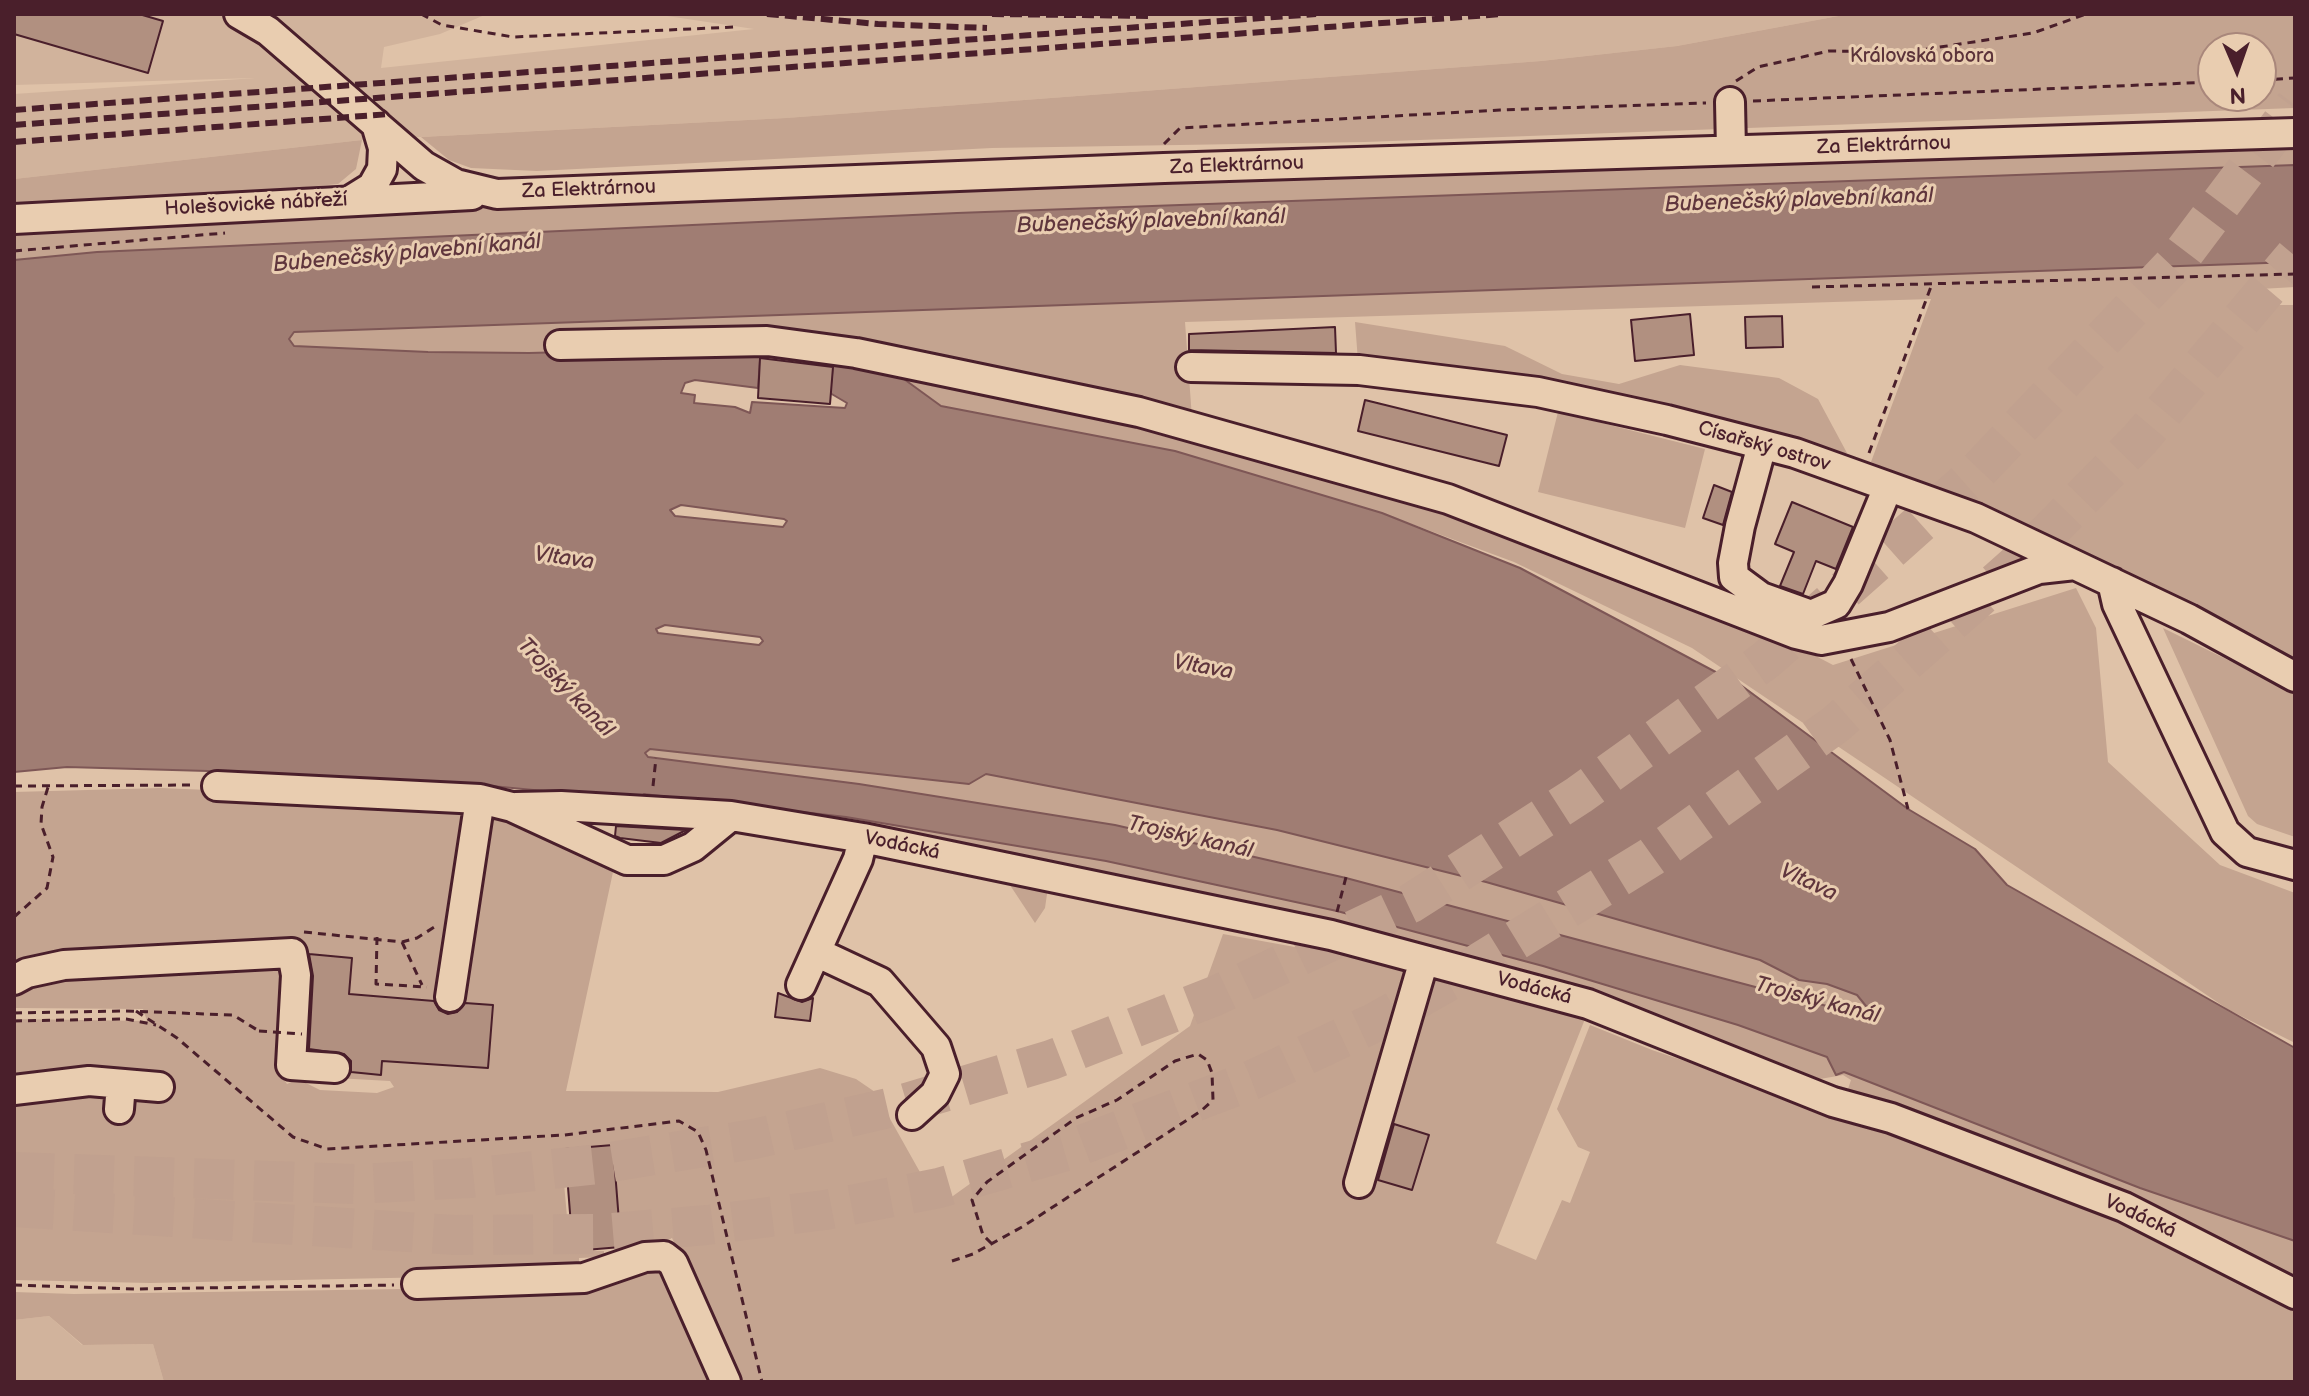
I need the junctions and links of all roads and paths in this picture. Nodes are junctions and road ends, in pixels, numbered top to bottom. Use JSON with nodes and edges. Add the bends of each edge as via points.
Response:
{"nodes":[{"id":1,"x":421,"y":14,"type":"edge"},
{"id":2,"x":2086,"y":14,"type":"edge"},
{"id":3,"x":249,"y":16,"type":"edge"},
{"id":4,"x":734,"y":27,"type":"dead end"},
{"id":5,"x":2197,"y":83,"type":"edge"},
{"id":6,"x":1730,"y":102,"type":"junction"},
{"id":7,"x":376,"y":124,"type":"junction"},
{"id":8,"x":2295,"y":133,"type":"edge"},
{"id":9,"x":1731,"y":150,"type":"junction"},
{"id":10,"x":1164,"y":168,"type":"junction"},
{"id":11,"x":497,"y":194,"type":"junction"},
{"id":12,"x":351,"y":200,"type":"junction"},
{"id":13,"x":243,"y":206,"type":"junction"},
{"id":14,"x":14,"y":219,"type":"edge"},
{"id":15,"x":14,"y":251,"type":"edge"},
{"id":16,"x":2295,"y":274,"type":"edge"},
{"id":17,"x":1932,"y":284,"type":"junction"},
{"id":18,"x":1812,"y":287,"type":"dead end"},
{"id":19,"x":560,"y":345,"type":"dead end"},
{"id":20,"x":1191,"y":367,"type":"dead end"},
{"id":21,"x":1762,"y":445,"type":"junction"},
{"id":22,"x":1861,"y":477,"type":"junction"},
{"id":23,"x":1888,"y":487,"type":"junction"},
{"id":24,"x":2075,"y":565,"type":"junction"},
{"id":25,"x":2112,"y":582,"type":"junction"},
{"id":26,"x":1840,"y":638,"type":"junction"},
{"id":27,"x":2295,"y":677,"type":"edge"},
{"id":28,"x":656,"y":758,"type":"dead end"},
{"id":29,"x":49,"y":784,"type":"junction"},
{"id":30,"x":14,"y":786,"type":"edge"},
{"id":31,"x":217,"y":786,"type":"joint"},
{"id":32,"x":653,"y":791,"type":"dead end"},
{"id":33,"x":480,"y":799,"type":"junction"},
{"id":34,"x":512,"y":807,"type":"junction"},
{"id":35,"x":1908,"y":809,"type":"dead end"},
{"id":36,"x":731,"y":816,"type":"junction"},
{"id":37,"x":863,"y":838,"type":"junction"},
{"id":38,"x":2295,"y":865,"type":"edge"},
{"id":39,"x":1346,"y":877,"type":"dead end"},
{"id":40,"x":465,"y":898,"type":"junction"},
{"id":41,"x":1337,"y":911,"type":"dead end"},
{"id":42,"x":14,"y":917,"type":"edge"},
{"id":43,"x":377,"y":937,"type":"junction"},
{"id":44,"x":295,"y":942,"type":"junction"},
{"id":45,"x":402,"y":942,"type":"junction"},
{"id":46,"x":816,"y":952,"type":"junction"},
{"id":47,"x":1424,"y":960,"type":"junction"},
{"id":48,"x":14,"y":980,"type":"edge"},
{"id":49,"x":801,"y":985,"type":"dead end"},
{"id":50,"x":441,"y":991,"type":"junction"},
{"id":51,"x":136,"y":1011,"type":"junction"},
{"id":52,"x":14,"y":1013,"type":"edge"},
{"id":53,"x":14,"y":1021,"type":"edge"},
{"id":54,"x":160,"y":1025,"type":"junction"},
{"id":55,"x":302,"y":1034,"type":"dead end"},
{"id":56,"x":335,"y":1068,"type":"dead end"},
{"id":57,"x":159,"y":1087,"type":"dead end"},
{"id":58,"x":14,"y":1090,"type":"edge"},
{"id":59,"x":912,"y":1115,"type":"dead end"},
{"id":60,"x":1359,"y":1183,"type":"dead end"},
{"id":61,"x":991,"y":1243,"type":"junction"},
{"id":62,"x":952,"y":1261,"type":"dead end"},
{"id":63,"x":417,"y":1284,"type":"joint"},
{"id":64,"x":14,"y":1285,"type":"edge"},
{"id":65,"x":2295,"y":1294,"type":"edge"},
{"id":66,"x":726,"y":1382,"type":"edge"},
{"id":67,"x":762,"y":1382,"type":"edge"}],
"edges":[{"from":1,"to":4,"type":"path","via":[[442,25],[513,37]]},
{"from":2,"to":6,"type":"path","via":[[2033,33],[1907,52],[1829,51],[1758,67],[1734,82]]},
{"from":3,"to":7,"type":"street","name":"Za Elektrárnou"},
{"from":5,"to":6,"type":"path"},
{"from":6,"to":9,"type":"street"},
{"from":6,"to":10,"type":"path","via":[[1180,128],[1164,144]]},
{"from":7,"to":11,"type":"street","name":"Za Elektrárnou","via":[[439,176]]},
{"from":7,"to":12,"type":"street","via":[[382,169],[372,187]]},
{"from":8,"to":9,"type":"street","name":"Za Elektrárnou"},
{"from":9,"to":10,"type":"street","name":"Za Elektrárnou"},
{"from":10,"to":11,"type":"street","name":"Za Elektrárnou"},
{"from":11,"to":12,"type":"street","name":"Holešovické nábřeží"},
{"from":12,"to":13,"type":"street","name":"Holešovické nábřeží"},
{"from":13,"to":14,"type":"street","name":"Holešovické nábřeží"},
{"from":13,"to":15,"type":"path","via":[[223,234]]},
{"from":16,"to":17,"type":"path"},
{"from":17,"to":18,"type":"path"},
{"from":17,"to":22,"type":"path"},
{"from":19,"to":26,"type":"street","via":[[767,341],[856,353],[1139,412],[1448,499],[1796,634]]},
{"from":20,"to":21,"type":"street","name":"Císařský ostrov","via":[[1359,370],[1538,392]]},
{"from":21,"to":22,"type":"street","name":"Císařský ostrov"},
{"from":21,"to":23,"type":"street","via":[[1740,526],[1734,577],[1761,597],[1811,615],[1836,604]]},
{"from":22,"to":23,"type":"street","name":"Císařský ostrov"},
{"from":23,"to":24,"type":"street","name":"Císařský ostrov","via":[[1976,518]]},
{"from":24,"to":25,"type":"street","name":"Císařský ostrov"},
{"from":24,"to":26,"type":"street","via":[[2039,569],[1889,627]]},
{"from":25,"to":27,"type":"street","name":"Císařský ostrov"},
{"from":25,"to":38,"type":"street","via":[[2117,604],[2225,832],[2247,852]]},
{"from":26,"to":35,"type":"path","via":[[1890,740]]},
{"from":28,"to":32,"type":"path"},
{"from":29,"to":30,"type":"path"},
{"from":29,"to":31,"type":"path"},
{"from":29,"to":42,"type":"path","via":[[41,824],[53,857],[47,888]]},
{"from":31,"to":33,"type":"street","name":"Vodácká"},
{"from":33,"to":34,"type":"street","name":"Vodácká"},
{"from":33,"to":40,"type":"street"},
{"from":34,"to":36,"type":"street","name":"Vodácká"},
{"from":34,"to":36,"type":"street","name":"Vodácká","via":[[627,860],[664,860],[693,847]]},
{"from":36,"to":37,"type":"street","name":"Vodácká"},
{"from":37,"to":46,"type":"street"},
{"from":37,"to":47,"type":"street","name":"Vodácká","via":[[1331,935]]},
{"from":39,"to":41,"type":"path"},
{"from":40,"to":45,"type":"path","via":[[432,929]]},
{"from":40,"to":50,"type":"street"},
{"from":43,"to":44,"type":"path"},
{"from":43,"to":45,"type":"path"},
{"from":43,"to":50,"type":"path","via":[[376,984]]},
{"from":44,"to":48,"type":"street","via":[[79,964]]},
{"from":44,"to":56,"type":"street","via":[[291,1065]]},
{"from":45,"to":50,"type":"path"},
{"from":46,"to":49,"type":"street"},
{"from":46,"to":59,"type":"street","via":[[880,982],[936,1047],[945,1074],[935,1094]]},
{"from":47,"to":60,"type":"street"},
{"from":47,"to":65,"type":"street","name":"Vodácká","via":[[1588,1004],[1833,1102],[1891,1118],[2110,1202]]},
{"from":51,"to":52,"type":"path"},
{"from":51,"to":54,"type":"path"},
{"from":51,"to":55,"type":"path","bridge":true,"via":[[233,1015],[259,1031]]},
{"from":53,"to":54,"type":"path","via":[[126,1019]]},
{"from":54,"to":67,"type":"path","via":[[293,1137],[327,1149],[564,1135],[679,1121],[698,1132]]},
{"from":57,"to":58,"type":"street","via":[[120,1096],[89,1081]]},
{"from":61,"to":61,"type":"path","via":[[1208,1105],[1214,1086],[1207,1060],[1198,1054],[1175,1061],[1117,1100],[1076,1118],[987,1182],[972,1200],[983,1235]]},
{"from":61,"to":62,"type":"path"},
{"from":63,"to":64,"type":"path","via":[[137,1289]]},
{"from":63,"to":66,"type":"street","via":[[584,1278],[645,1257],[664,1256],[673,1263]]}]}
